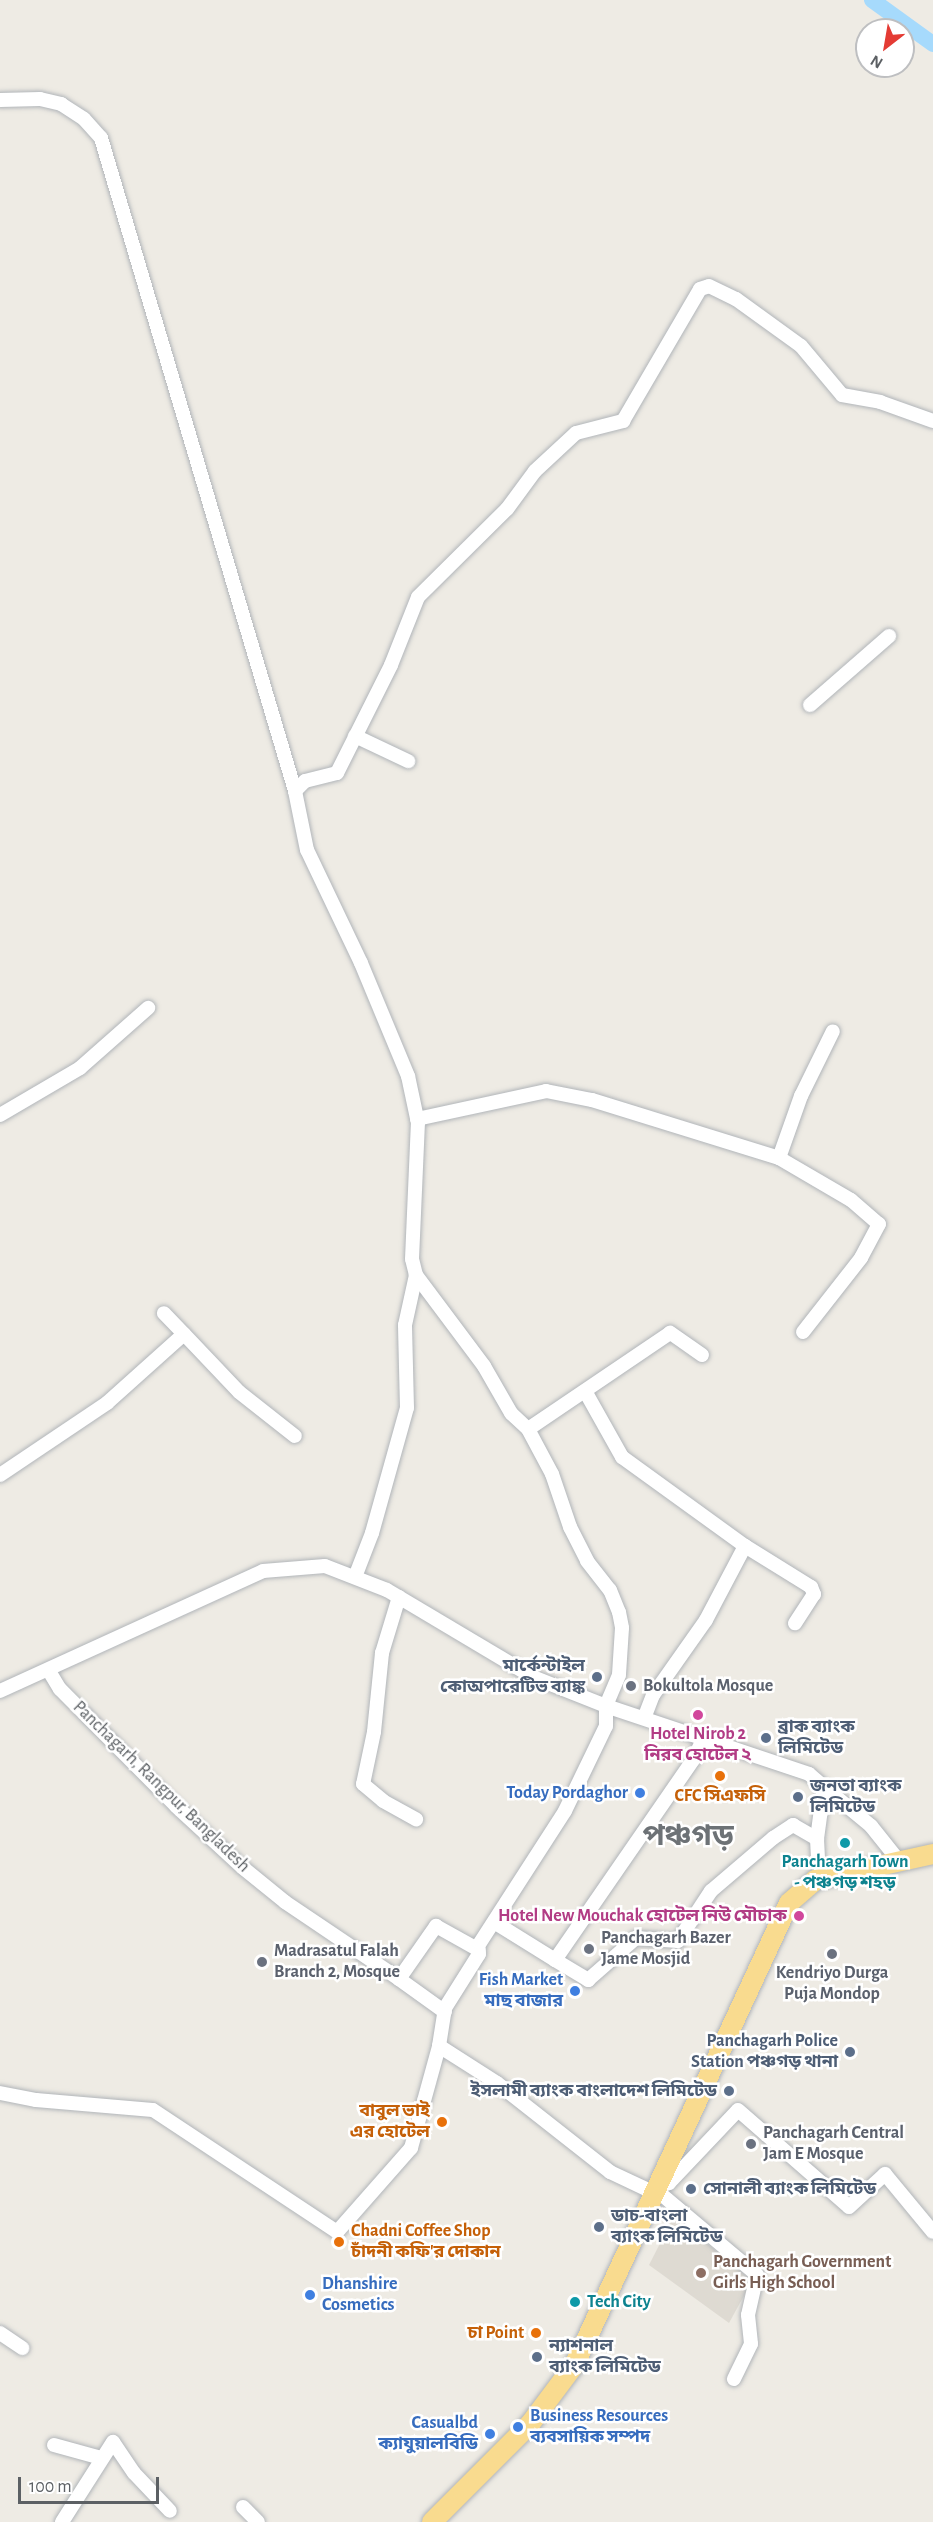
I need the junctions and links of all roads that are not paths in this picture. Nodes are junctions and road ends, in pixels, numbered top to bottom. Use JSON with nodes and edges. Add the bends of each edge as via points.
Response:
{"nodes":[{"id":1,"x":0,"y":100,"type":"edge"},
{"id":2,"x":933,"y":421,"type":"edge"},
{"id":3,"x":889,"y":636,"type":"dead end"},
{"id":4,"x":810,"y":705,"type":"dead end"},
{"id":5,"x":355,"y":736,"type":"junction"},
{"id":6,"x":408,"y":761,"type":"dead end"},
{"id":7,"x":295,"y":791,"type":"junction"},
{"id":8,"x":148,"y":1008,"type":"dead end"},
{"id":9,"x":833,"y":1031,"type":"dead end"},
{"id":10,"x":0,"y":1115,"type":"edge"},
{"id":11,"x":417,"y":1119,"type":"junction"},
{"id":12,"x":779,"y":1158,"type":"junction"},
{"id":13,"x":416,"y":1275,"type":"junction"},
{"id":14,"x":164,"y":1312,"type":"dead end"},
{"id":15,"x":803,"y":1332,"type":"dead end"},
{"id":16,"x":184,"y":1334,"type":"junction"},
{"id":17,"x":702,"y":1355,"type":"dead end"},
{"id":18,"x":585,"y":1391,"type":"junction"},
{"id":19,"x":528,"y":1429,"type":"junction"},
{"id":20,"x":295,"y":1436,"type":"dead end"},
{"id":21,"x":0,"y":1475,"type":"edge"},
{"id":22,"x":745,"y":1546,"type":"junction"},
{"id":23,"x":355,"y":1576,"type":"junction"},
{"id":24,"x":399,"y":1597,"type":"junction"},
{"id":25,"x":795,"y":1623,"type":"dead end"},
{"id":26,"x":49,"y":1671,"type":"junction"},
{"id":27,"x":0,"y":1691,"type":"edge"},
{"id":28,"x":606,"y":1706,"type":"junction"},
{"id":29,"x":644,"y":1718,"type":"junction"},
{"id":30,"x":704,"y":1737,"type":"junction"},
{"id":31,"x":824,"y":1787,"type":"junction"},
{"id":32,"x":416,"y":1819,"type":"dead end"},
{"id":33,"x":817,"y":1839,"type":"junction"},
{"id":34,"x":933,"y":1854,"type":"edge"},
{"id":35,"x":899,"y":1861,"type":"junction"},
{"id":36,"x":825,"y":1878,"type":"junction"},
{"id":37,"x":494,"y":1922,"type":"junction"},
{"id":38,"x":478,"y":1950,"type":"junction"},
{"id":39,"x":555,"y":1960,"type":"junction"},
{"id":40,"x":399,"y":1979,"type":"junction"},
{"id":41,"x":445,"y":2012,"type":"junction"},
{"id":42,"x":440,"y":2046,"type":"junction"},
{"id":43,"x":0,"y":2092,"type":"edge"},
{"id":44,"x":655,"y":2189,"type":"junction"},
{"id":45,"x":933,"y":2232,"type":"edge"},
{"id":46,"x":0,"y":2333,"type":"edge"},
{"id":47,"x":22,"y":2348,"type":"dead end"},
{"id":48,"x":734,"y":2379,"type":"dead end"},
{"id":49,"x":54,"y":2445,"type":"dead end"},
{"id":50,"x":100,"y":2458,"type":"junction"},
{"id":51,"x":243,"y":2507,"type":"dead end"},
{"id":52,"x":170,"y":2511,"type":"dead end"},
{"id":53,"x":62,"y":2522,"type":"edge"},
{"id":54,"x":258,"y":2522,"type":"edge"},
{"id":55,"x":432,"y":2522,"type":"edge"}],
"edges":[{"from":1,"to":7,"type":"street","via":[[40,99],[61,104],[84,119],[101,138]]},
{"from":2,"to":5,"type":"street","via":[[880,402],[842,394],[801,346],[736,299],[710,286],[700,289],[624,421],[576,433],[536,471],[507,509],[418,597],[391,665]]},
{"from":3,"to":4,"type":"street"},
{"from":5,"to":6,"type":"street"},
{"from":5,"to":7,"type":"street","via":[[338,773],[305,781]]},
{"from":7,"to":11,"type":"street","via":[[307,850],[384,1017],[408,1077]]},
{"from":8,"to":10,"type":"street","via":[[80,1068]]},
{"from":9,"to":12,"type":"street","via":[[801,1096]]},
{"from":11,"to":12,"type":"street","via":[[546,1090],[592,1100]]},
{"from":11,"to":13,"type":"street","via":[[412,1259]]},
{"from":12,"to":15,"type":"street","via":[[851,1200],[879,1224],[861,1258]]},
{"from":13,"to":19,"type":"street","via":[[484,1366],[511,1413]]},
{"from":13,"to":23,"type":"street","via":[[405,1325],[407,1408],[375,1523]]},
{"from":14,"to":16,"type":"street"},
{"from":16,"to":20,"type":"street","via":[[239,1392]]},
{"from":16,"to":21,"type":"street","via":[[107,1403]]},
{"from":17,"to":18,"type":"street","via":[[670,1333]]},
{"from":18,"to":19,"type":"street"},
{"from":18,"to":22,"type":"street","via":[[622,1457]]},
{"from":19,"to":28,"type":"street","via":[[558,1488],[570,1527],[587,1561],[610,1590],[619,1612],[619,1675]]},
{"from":22,"to":25,"type":"street","via":[[811,1587],[814,1594]]},
{"from":22,"to":29,"type":"street","via":[[706,1620],[653,1695]]},
{"from":23,"to":24,"type":"street"},
{"from":23,"to":26,"type":"street","via":[[325,1566],[263,1571],[198,1598]]},
{"from":24,"to":28,"type":"street","via":[[533,1677]]},
{"from":24,"to":32,"type":"street","via":[[382,1653],[374,1732],[363,1784],[375,1796]]},
{"from":26,"to":27,"type":"street"},
{"from":26,"to":40,"type":"street","name":"Panchagarh, Rangpur, Bangladesh","via":[[60,1689],[242,1867],[285,1902]]},
{"from":28,"to":29,"type":"street"},
{"from":28,"to":37,"type":"street","via":[[606,1726],[565,1810]]},
{"from":29,"to":30,"type":"street"},
{"from":30,"to":31,"type":"street","via":[[809,1774]]},
{"from":30,"to":39,"type":"street","via":[[693,1760]]},
{"from":31,"to":33,"type":"street"},
{"from":31,"to":35,"type":"street","via":[[871,1826]]},
{"from":33,"to":36,"type":"street","via":[[818,1861]]},
{"from":33,"to":39,"type":"street","via":[[793,1825],[773,1838],[711,1891],[678,1941],[636,1938],[588,1980]]},
{"from":34,"to":35,"type":"highway"},
{"from":35,"to":36,"type":"highway"},
{"from":36,"to":44,"type":"highway","via":[[808,1884],[789,1903]]},
{"from":37,"to":38,"type":"street"},
{"from":37,"to":39,"type":"street"},
{"from":38,"to":40,"type":"street","via":[[436,1926]]},
{"from":38,"to":41,"type":"street"},
{"from":40,"to":41,"type":"street","name":"Panchagarh, Rangpur, Bangladesh"},
{"from":41,"to":42,"type":"street"},
{"from":42,"to":43,"type":"street","via":[[411,2148],[337,2232],[153,2110],[36,2100]]},
{"from":42,"to":44,"type":"street","via":[[496,2083],[610,2172],[648,2190]]},
{"from":44,"to":45,"type":"street","via":[[669,2183],[738,2110],[849,2207],[885,2174]]},
{"from":44,"to":48,"type":"street","via":[[756,2275],[748,2315],[752,2344]]},
{"from":44,"to":55,"type":"highway","via":[[575,2364],[530,2424]]},
{"from":46,"to":47,"type":"street"},
{"from":49,"to":50,"type":"street"},
{"from":50,"to":52,"type":"street","via":[[113,2442],[134,2474]]},
{"from":50,"to":53,"type":"street"},
{"from":51,"to":54,"type":"street"}]}
